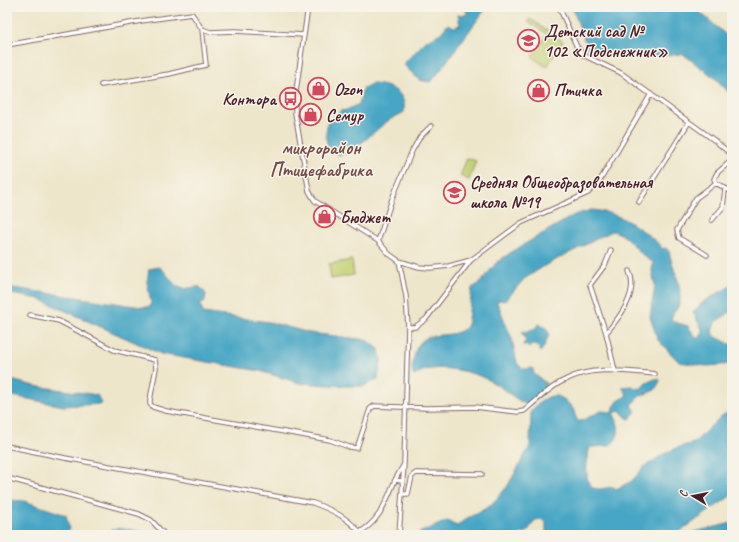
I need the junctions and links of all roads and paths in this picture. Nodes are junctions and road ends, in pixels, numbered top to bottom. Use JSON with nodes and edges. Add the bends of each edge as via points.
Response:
{"nodes":[{"id":1,"x":308,"y":7,"type":"edge"},
{"id":2,"x":559,"y":7,"type":"edge"},
{"id":3,"x":202,"y":29,"type":"junction"},
{"id":4,"x":304,"y":35,"type":"junction"},
{"id":5,"x":7,"y":45,"type":"edge"},
{"id":6,"x":101,"y":85,"type":"dead end"},
{"id":7,"x":651,"y":94,"type":"junction"},
{"id":8,"x":689,"y":122,"type":"junction"},
{"id":9,"x":431,"y":126,"type":"dead end"},
{"id":10,"x":732,"y":155,"type":"edge"},
{"id":11,"x":732,"y":160,"type":"edge"},
{"id":12,"x":716,"y":183,"type":"junction"},
{"id":13,"x":725,"y":190,"type":"junction"},
{"id":14,"x":732,"y":192,"type":"edge"},
{"id":15,"x":639,"y":202,"type":"dead end"},
{"id":16,"x":712,"y":220,"type":"dead end"},
{"id":17,"x":378,"y":241,"type":"junction"},
{"id":18,"x":611,"y":250,"type":"dead end"},
{"id":19,"x":707,"y":255,"type":"dead end"},
{"id":20,"x":471,"y":260,"type":"junction"},
{"id":21,"x":399,"y":261,"type":"junction"},
{"id":22,"x":629,"y":271,"type":"dead end"},
{"id":23,"x":30,"y":315,"type":"dead end"},
{"id":24,"x":408,"y":327,"type":"junction"},
{"id":25,"x":606,"y":333,"type":"junction"},
{"id":26,"x":615,"y":371,"type":"junction"},
{"id":27,"x":655,"y":374,"type":"dead end"},
{"id":28,"x":405,"y":406,"type":"junction"},
{"id":29,"x":7,"y":446,"type":"edge"},
{"id":30,"x":404,"y":464,"type":"junction"},
{"id":31,"x":482,"y":474,"type":"dead end"},
{"id":32,"x":7,"y":478,"type":"edge"},
{"id":33,"x":395,"y":480,"type":"junction"},
{"id":34,"x":402,"y":481,"type":"junction"},
{"id":35,"x":402,"y":494,"type":"junction"},
{"id":36,"x":360,"y":532,"type":"junction"},
{"id":37,"x":164,"y":535,"type":"edge"},
{"id":38,"x":354,"y":535,"type":"edge"},
{"id":39,"x":399,"y":535,"type":"edge"}],
"edges":[{"from":1,"to":4,"type":"street"},
{"from":2,"to":7,"type":"street","via":[[583,55],[621,73]]},
{"from":3,"to":4,"type":"street","via":[[210,32]]},
{"from":3,"to":5,"type":"street","via":[[192,14]]},
{"from":3,"to":6,"type":"street","via":[[206,65]]},
{"from":4,"to":17,"type":"street","via":[[295,114],[309,191],[315,201]]},
{"from":7,"to":8,"type":"street"},
{"from":7,"to":20,"type":"street","via":[[594,189],[521,223]]},
{"from":8,"to":10,"type":"street"},
{"from":8,"to":15,"type":"street"},
{"from":9,"to":17,"type":"street","via":[[420,137],[412,151],[387,211]]},
{"from":11,"to":12,"type":"street","via":[[717,173],[714,179]]},
{"from":12,"to":13,"type":"street"},
{"from":12,"to":19,"type":"street","via":[[696,198],[677,230],[679,238]]},
{"from":13,"to":14,"type":"street"},
{"from":13,"to":16,"type":"street","via":[[723,207]]},
{"from":17,"to":21,"type":"street"},
{"from":18,"to":25,"type":"street","via":[[605,265],[590,285]]},
{"from":20,"to":21,"type":"street","via":[[430,268]]},
{"from":20,"to":24,"type":"street","via":[[426,319],[415,327]]},
{"from":21,"to":24,"type":"street","via":[[406,296]]},
{"from":22,"to":25,"type":"street","via":[[632,280],[631,292],[626,306]]},
{"from":23,"to":28,"type":"street","via":[[59,321],[114,350],[155,360],[150,404],[166,412],[330,440],[357,448],[370,409],[380,405]]},
{"from":24,"to":28,"type":"street"},
{"from":25,"to":26,"type":"street"},
{"from":26,"to":27,"type":"street"},
{"from":26,"to":28,"type":"street","via":[[574,375],[551,388],[524,411],[518,412],[475,407]]},
{"from":28,"to":30,"type":"street"},
{"from":29,"to":36,"type":"street","via":[[313,503],[333,510]]},
{"from":30,"to":33,"type":"street"},
{"from":30,"to":34,"type":"street"},
{"from":31,"to":35,"type":"street","via":[[416,473],[412,476],[408,494]]},
{"from":32,"to":37,"type":"street","via":[[139,514],[151,520]]},
{"from":33,"to":34,"type":"street"},
{"from":33,"to":36,"type":"street","via":[[380,514]]},
{"from":34,"to":35,"type":"street"},
{"from":35,"to":39,"type":"street"},
{"from":36,"to":38,"type":"street"}]}
